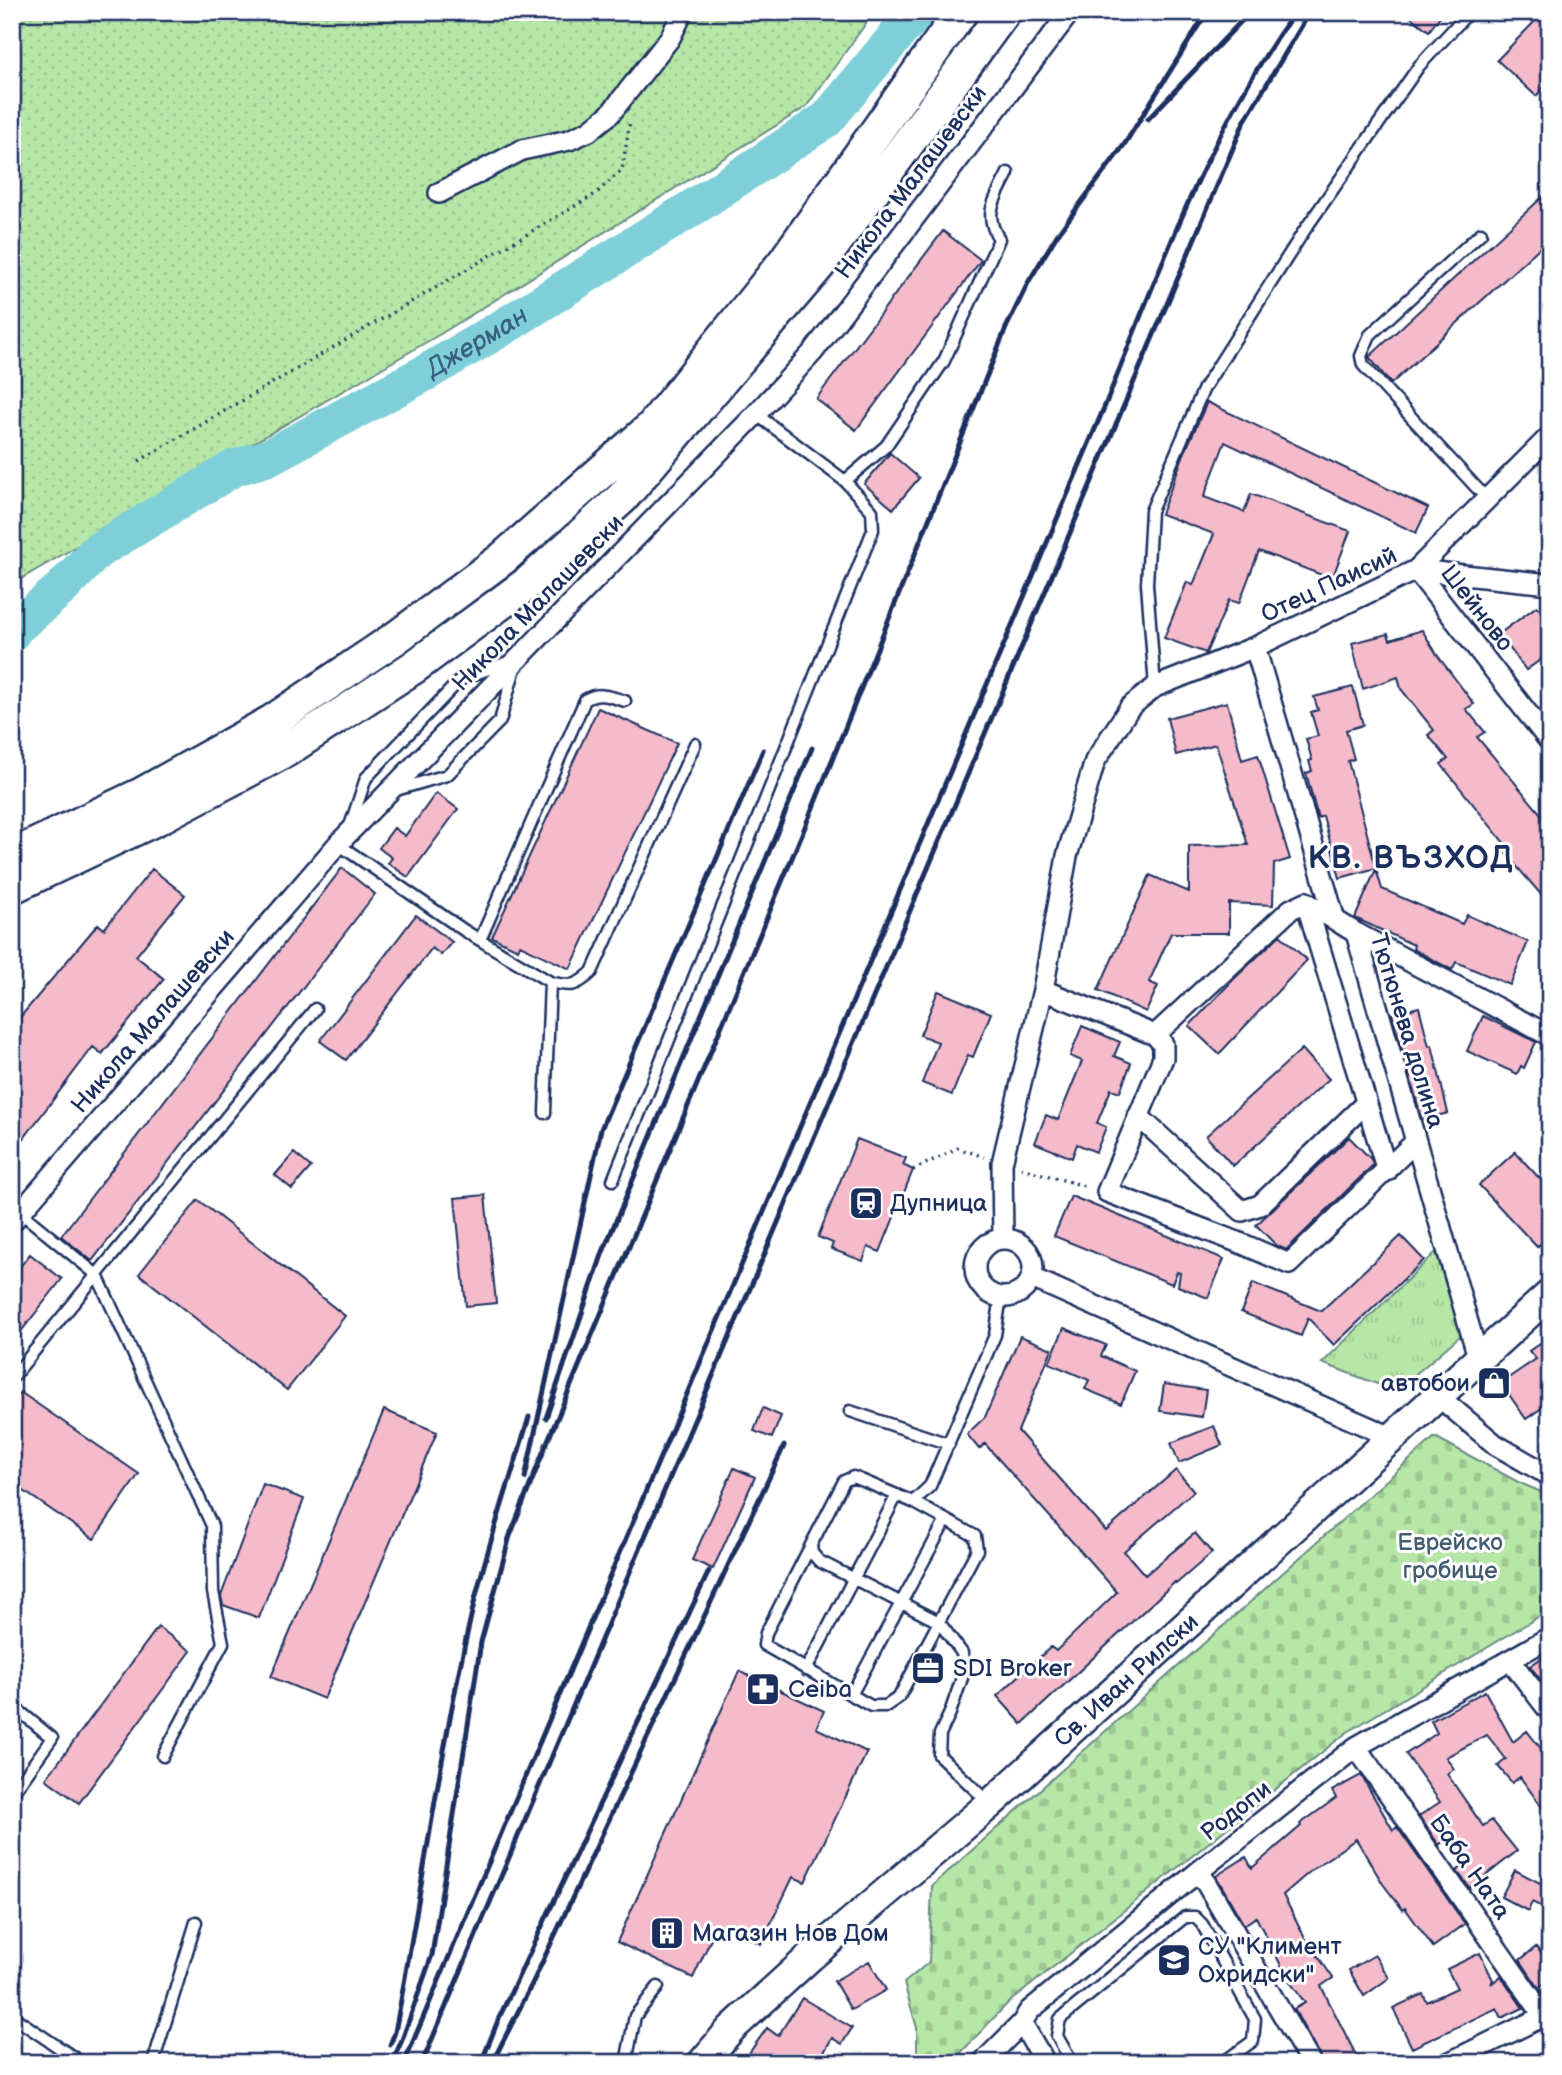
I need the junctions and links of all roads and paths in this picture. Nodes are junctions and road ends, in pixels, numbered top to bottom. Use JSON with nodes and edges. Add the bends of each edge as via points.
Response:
{"nodes":[{"id":1,"x":683,"y":12,"type":"edge"},
{"id":2,"x":961,"y":12,"type":"edge"},
{"id":3,"x":1004,"y":12,"type":"edge"},
{"id":4,"x":1070,"y":12,"type":"edge"},
{"id":5,"x":1469,"y":12,"type":"edge"},
{"id":6,"x":631,"y":119,"type":"dead end"},
{"id":7,"x":1008,"y":173,"type":"dead end"},
{"id":8,"x":439,"y":193,"type":"dead end"},
{"id":9,"x":1481,"y":233,"type":"dead end"},
{"id":10,"x":757,"y":414,"type":"junction"},
{"id":11,"x":1550,"y":436,"type":"edge"},
{"id":12,"x":139,"y":461,"type":"dead end"},
{"id":13,"x":845,"y":481,"type":"junction"},
{"id":14,"x":1487,"y":499,"type":"junction"},
{"id":15,"x":1416,"y":570,"type":"junction"},
{"id":16,"x":1550,"y":584,"type":"edge"},
{"id":17,"x":1255,"y":647,"type":"junction"},
{"id":18,"x":518,"y":659,"type":"junction"},
{"id":19,"x":1156,"y":687,"type":"junction"},
{"id":20,"x":625,"y":701,"type":"dead end"},
{"id":21,"x":1542,"y":722,"type":"edge"},
{"id":22,"x":1550,"y":742,"type":"edge"},
{"id":23,"x":695,"y":744,"type":"dead end"},
{"id":24,"x":388,"y":792,"type":"junction"},
{"id":25,"x":342,"y":839,"type":"junction"},
{"id":26,"x":12,"y":856,"type":"edge"},
{"id":27,"x":12,"y":887,"type":"edge"},
{"id":28,"x":1306,"y":902,"type":"junction"},
{"id":29,"x":1335,"y":920,"type":"junction"},
{"id":30,"x":1356,"y":933,"type":"junction"},
{"id":31,"x":480,"y":940,"type":"junction"},
{"id":32,"x":550,"y":982,"type":"junction"},
{"id":33,"x":1042,"y":990,"type":"junction"},
{"id":34,"x":315,"y":1009,"type":"dead end"},
{"id":35,"x":1155,"y":1035,"type":"junction"},
{"id":36,"x":1550,"y":1036,"type":"edge"},
{"id":37,"x":1366,"y":1103,"type":"junction"},
{"id":38,"x":545,"y":1113,"type":"dead end"},
{"id":39,"x":1138,"y":1116,"type":"junction"},
{"id":40,"x":1415,"y":1142,"type":"junction"},
{"id":41,"x":1387,"y":1171,"type":"junction"},
{"id":42,"x":613,"y":1181,"type":"dead end"},
{"id":43,"x":16,"y":1217,"type":"edge"},
{"id":44,"x":1003,"y":1239,"type":"junction"},
{"id":45,"x":97,"y":1275,"type":"junction"},
{"id":46,"x":1032,"y":1279,"type":"junction"},
{"id":47,"x":1550,"y":1294,"type":"edge"},
{"id":48,"x":1001,"y":1297,"type":"junction"},
{"id":49,"x":1478,"y":1357,"type":"junction"},
{"id":50,"x":12,"y":1378,"type":"edge"},
{"id":51,"x":1438,"y":1397,"type":"junction"},
{"id":52,"x":850,"y":1411,"type":"dead end"},
{"id":53,"x":1391,"y":1437,"type":"junction"},
{"id":54,"x":949,"y":1444,"type":"junction"},
{"id":55,"x":1546,"y":1471,"type":"edge"},
{"id":56,"x":897,"y":1495,"type":"junction"},
{"id":57,"x":913,"y":1502,"type":"junction"},
{"id":58,"x":946,"y":1520,"type":"junction"},
{"id":59,"x":811,"y":1545,"type":"junction"},
{"id":60,"x":853,"y":1577,"type":"junction"},
{"id":61,"x":901,"y":1602,"type":"junction"},
{"id":62,"x":939,"y":1622,"type":"junction"},
{"id":63,"x":1550,"y":1637,"type":"edge"},
{"id":64,"x":1510,"y":1660,"type":"junction"},
{"id":65,"x":806,"y":1670,"type":"junction"},
{"id":66,"x":851,"y":1695,"type":"junction"},
{"id":67,"x":12,"y":1705,"type":"edge"},
{"id":68,"x":1550,"y":1712,"type":"edge"},
{"id":69,"x":1356,"y":1747,"type":"junction"},
{"id":70,"x":163,"y":1756,"type":"dead end"},
{"id":71,"x":12,"y":1794,"type":"edge"},
{"id":72,"x":990,"y":1804,"type":"junction"},
{"id":73,"x":1199,"y":1871,"type":"junction"},
{"id":74,"x":196,"y":1922,"type":"dead end"},
{"id":75,"x":658,"y":1987,"type":"dead end"},
{"id":76,"x":1547,"y":2014,"type":"edge"},
{"id":77,"x":12,"y":2015,"type":"edge"},
{"id":78,"x":1022,"y":2023,"type":"junction"},
{"id":79,"x":82,"y":2063,"type":"edge"},
{"id":80,"x":153,"y":2063,"type":"edge"},
{"id":81,"x":626,"y":2063,"type":"edge"},
{"id":82,"x":702,"y":2063,"type":"edge"},
{"id":83,"x":982,"y":2063,"type":"edge"},
{"id":84,"x":1045,"y":2063,"type":"edge"},
{"id":85,"x":1072,"y":2063,"type":"edge"},
{"id":86,"x":1222,"y":2063,"type":"edge"},
{"id":87,"x":1311,"y":2063,"type":"edge"},
{"id":88,"x":1448,"y":2063,"type":"edge"}],
"edges":[{"from":1,"to":8,"type":"street","via":[[670,38],[631,89],[589,131],[522,150]]},
{"from":2,"to":26,"type":"main road","via":[[784,262],[642,436],[502,559],[397,638],[271,722],[142,794]]},
{"from":3,"to":27,"type":"main road","via":[[818,266],[622,498],[528,583],[414,667],[285,751]]},
{"from":4,"to":10,"type":"street","name":"Никола Малашевски","via":[[813,352]]},
{"from":5,"to":19,"type":"lane","via":[[1419,66],[1304,231],[1204,388],[1151,511],[1147,584]]},
{"from":6,"to":12,"type":"path","via":[[622,170],[594,195]]},
{"from":7,"to":13,"type":"lane","via":[[989,214],[999,239],[944,361],[886,446]]},
{"from":9,"to":14,"type":"lane","via":[[1370,335],[1361,356],[1363,365]]},
{"from":10,"to":13,"type":"lane"},
{"from":10,"to":18,"type":"street","name":"Никола Малашевски"},
{"from":11,"to":14,"type":"street","name":"Отец Паисий"},
{"from":13,"to":42,"type":"lane","via":[[872,511],[873,530]]},
{"from":14,"to":15,"type":"street","name":"Отец Паисий"},
{"from":15,"to":16,"type":"street"},
{"from":15,"to":17,"type":"street","name":"Отец Паисий"},
{"from":15,"to":21,"type":"street","name":"Шейново"},
{"from":17,"to":19,"type":"street","name":"Отец Паисий"},
{"from":17,"to":29,"type":"street","name":"Тютюнева долина"},
{"from":18,"to":24,"type":"street","name":"Никола Малашевски"},
{"from":18,"to":24,"type":"lane","via":[[500,721],[447,775]]},
{"from":18,"to":25,"type":"lane","via":[[461,679],[366,778]]},
{"from":19,"to":33,"type":"street","name":"Отец Паисий","via":[[1130,707],[1095,761],[1067,856]]},
{"from":20,"to":31,"type":"lane","via":[[606,695],[585,700]]},
{"from":21,"to":22,"type":"street","name":"Шейново"},
{"from":23,"to":32,"type":"lane","via":[[592,972],[579,984]]},
{"from":24,"to":25,"type":"street","name":"Никола Малашевски"},
{"from":25,"to":31,"type":"lane"},
{"from":25,"to":43,"type":"street","name":"Никола Малашевски"},
{"from":28,"to":29,"type":"street"},
{"from":28,"to":35,"type":"street","via":[[1291,909]]},
{"from":28,"to":37,"type":"street"},
{"from":29,"to":30,"type":"street","name":"Тютюнева долина"},
{"from":30,"to":36,"type":"street"},
{"from":30,"to":40,"type":"street","name":"Тютюнева долина"},
{"from":31,"to":32,"type":"lane"},
{"from":32,"to":38,"type":"lane"},
{"from":33,"to":35,"type":"street"},
{"from":33,"to":44,"type":"street","name":"Отец Паисий","via":[[1002,1163]]},
{"from":34,"to":45,"type":"lane"},
{"from":35,"to":39,"type":"street","via":[[1163,1044],[1163,1058]]},
{"from":37,"to":39,"type":"street","via":[[1260,1205],[1242,1211]]},
{"from":37,"to":41,"type":"street"},
{"from":39,"to":41,"type":"street","via":[[1107,1192],[1289,1264]]},
{"from":40,"to":41,"type":"street"},
{"from":40,"to":49,"type":"street","name":"Тютюнева долина"},
{"from":43,"to":45,"type":"lane","name":"Никола Малашевски"},
{"from":44,"to":46,"type":"street","via":[[1028,1251]]},
{"from":44,"to":48,"type":"street","via":[[979,1253],[975,1272],[984,1289]]},
{"from":45,"to":50,"type":"lane"},
{"from":45,"to":70,"type":"lane","name":"Никола Малашевски","via":[[212,1526],[213,1592],[223,1643]]},
{"from":46,"to":48,"type":"street","via":[[1020,1293]]},
{"from":46,"to":53,"type":"street"},
{"from":47,"to":49,"type":"street","name":"Св. Иван Рилски"},
{"from":48,"to":54,"type":"lane","via":[[995,1335]]},
{"from":49,"to":51,"type":"street","name":"Св. Иван Рилски"},
{"from":51,"to":53,"type":"street","name":"Св. Иван Рилски"},
{"from":51,"to":55,"type":"street","via":[[1496,1445]]},
{"from":52,"to":54,"type":"lane"},
{"from":53,"to":72,"type":"street","name":"Св. Иван Рилски"},
{"from":54,"to":57,"type":"lane","via":[[930,1486]]},
{"from":56,"to":57,"type":"lane"},
{"from":56,"to":59,"type":"lane","via":[[853,1477],[844,1481]]},
{"from":56,"to":60,"type":"lane"},
{"from":57,"to":58,"type":"lane"},
{"from":58,"to":61,"type":"lane"},
{"from":58,"to":62,"type":"lane","via":[[975,1536],[977,1550]]},
{"from":59,"to":60,"type":"lane","via":[[820,1560]]},
{"from":59,"to":65,"type":"lane","via":[[764,1645]]},
{"from":60,"to":61,"type":"lane"},
{"from":60,"to":65,"type":"lane"},
{"from":61,"to":62,"type":"lane"},
{"from":61,"to":66,"type":"lane"},
{"from":62,"to":66,"type":"lane","via":[[899,1697],[886,1706],[871,1706]]},
{"from":62,"to":72,"type":"lane","via":[[962,1653],[964,1672],[940,1734],[939,1755]]},
{"from":63,"to":64,"type":"street","name":"Родопи"},
{"from":64,"to":68,"type":"street"},
{"from":64,"to":69,"type":"street","name":"Родопи"},
{"from":65,"to":66,"type":"lane"},
{"from":67,"to":71,"type":"lane","via":[[52,1738]]},
{"from":69,"to":73,"type":"street","name":"Родопи"},
{"from":69,"to":76,"type":"street","name":"Баба Ната"},
{"from":72,"to":82,"type":"street","name":"Св. Иван Рилски","via":[[731,2028]]},
{"from":73,"to":78,"type":"street","name":"Родопи","via":[[1029,2011]]},
{"from":73,"to":87,"type":"street"},
{"from":74,"to":80,"type":"lane"},
{"from":75,"to":81,"type":"lane","via":[[635,2016]]},
{"from":76,"to":88,"type":"street"},
{"from":77,"to":79,"type":"lane"},
{"from":78,"to":83,"type":"street","name":"Родопи"},
{"from":78,"to":84,"type":"street"},
{"from":85,"to":86,"type":"lane","via":[[1057,2036],[1060,2019],[1185,1917],[1195,1917],[1255,2019],[1253,2041]]}]}
